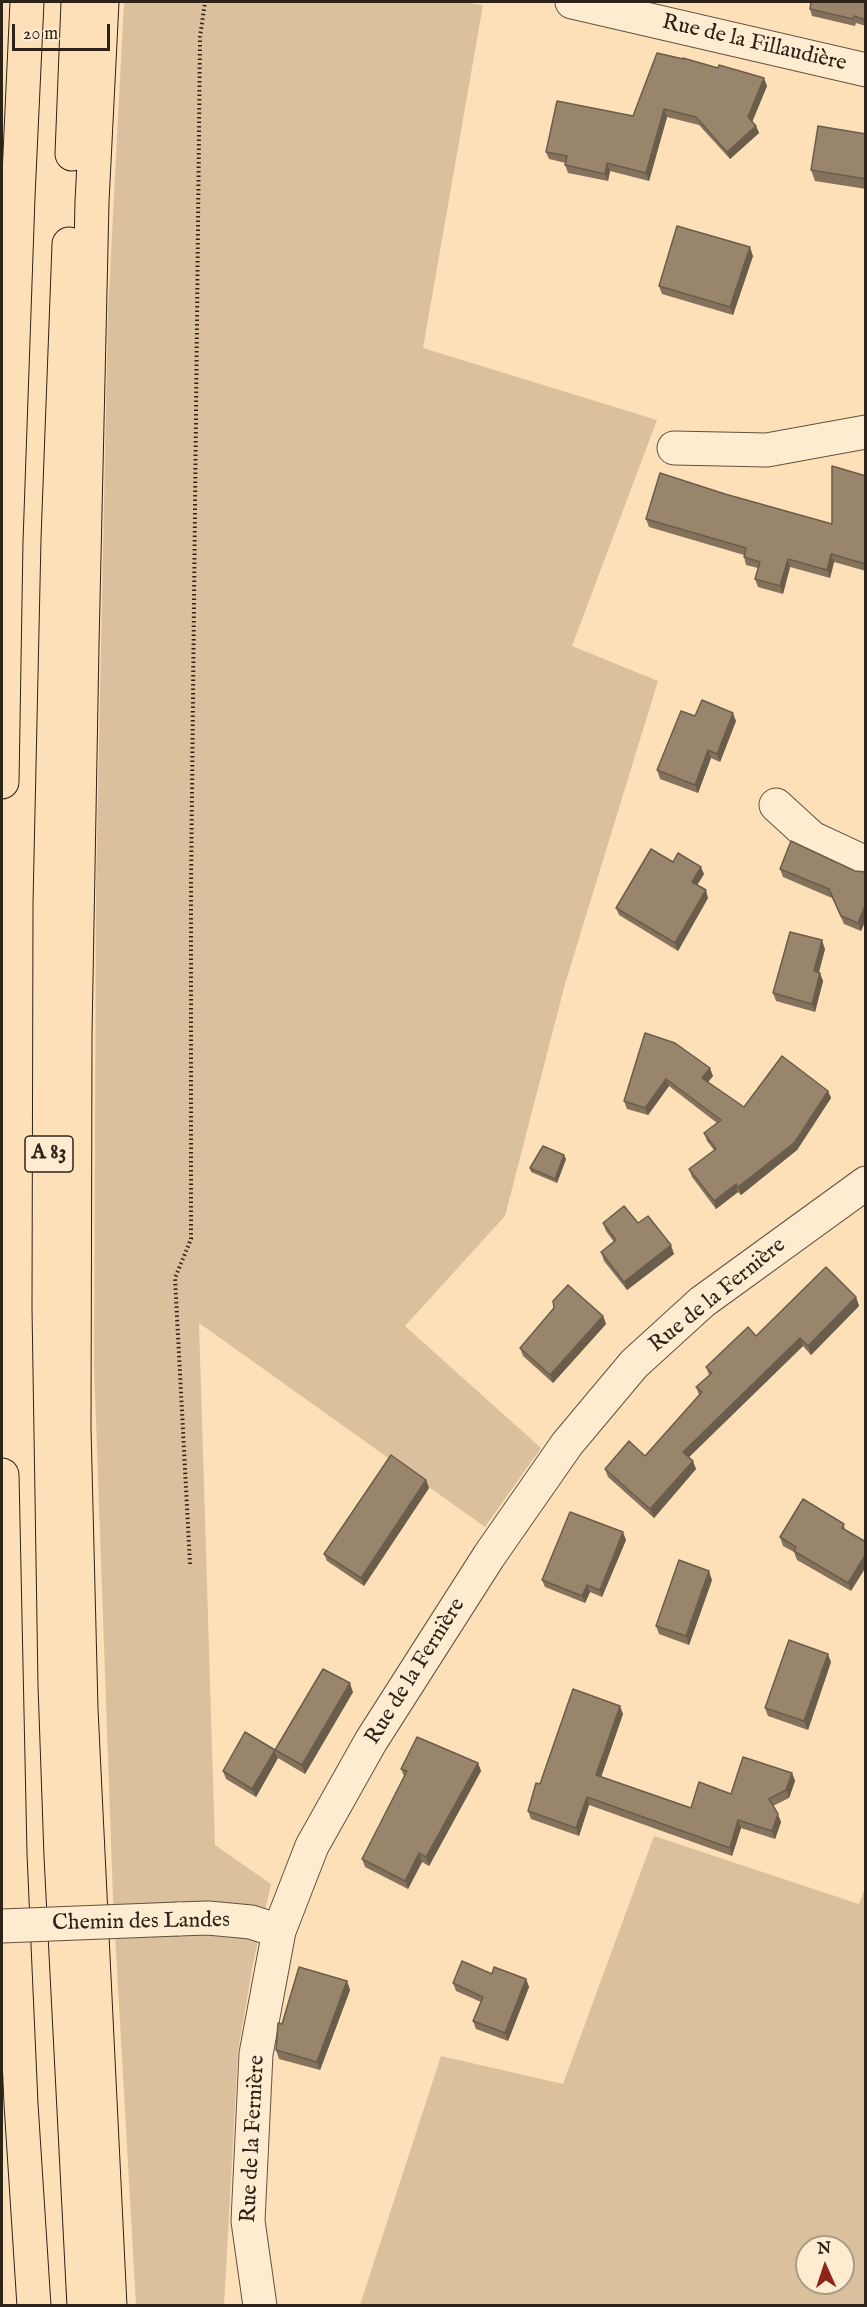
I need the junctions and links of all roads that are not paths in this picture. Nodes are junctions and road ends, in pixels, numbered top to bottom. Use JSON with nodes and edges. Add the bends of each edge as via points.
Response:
{"nodes":[{"id":1,"x":27,"y":2,"type":"edge"},
{"id":2,"x":78,"y":2,"type":"edge"},
{"id":3,"x":102,"y":2,"type":"edge"},
{"id":4,"x":572,"y":2,"type":"edge"},
{"id":5,"x":866,"y":70,"type":"edge"},
{"id":6,"x":866,"y":432,"type":"edge"},
{"id":7,"x":674,"y":448,"type":"dead end"},
{"id":8,"x":2,"y":782,"type":"edge"},
{"id":9,"x":776,"y":805,"type":"dead end"},
{"id":10,"x":866,"y":863,"type":"edge"},
{"id":11,"x":866,"y":1183,"type":"edge"},
{"id":12,"x":2,"y":1475,"type":"edge"},
{"id":13,"x":2,"y":1926,"type":"edge"},
{"id":14,"x":279,"y":1931,"type":"junction"},
{"id":15,"x":34,"y":2306,"type":"edge"},
{"id":16,"x":84,"y":2306,"type":"edge"},
{"id":17,"x":110,"y":2306,"type":"edge"},
{"id":18,"x":260,"y":2306,"type":"edge"}],
"edges":[{"from":1,"to":8,"type":"highway","via":[[6,542]]},
{"from":2,"to":16,"type":"highway","number":"A 83","via":[[58,539],[50,903],[49,1309],[61,1856]]},
{"from":3,"to":17,"type":"highway","via":[[92,202],[82,645],[75,1035],[74,1428],[81,1709]]},
{"from":4,"to":5,"type":"street","name":"Rue de la Fillaudière"},
{"from":6,"to":7,"type":"street","via":[[767,450]]},
{"from":9,"to":10,"type":"street","via":[[812,838]]},
{"from":11,"to":14,"type":"street","name":"Rue de la Fernière","via":[[702,1302],[634,1364],[567,1444],[489,1556],[371,1741],[312,1846]]},
{"from":12,"to":15,"type":"highway","via":[[10,1854]]},
{"from":13,"to":14,"type":"street","name":"Chemin des Landes","bridge":true,"via":[[208,1918],[251,1922]]},
{"from":14,"to":18,"type":"street","name":"Rue de la Fernière","via":[[256,2054],[248,2221]]}]}
